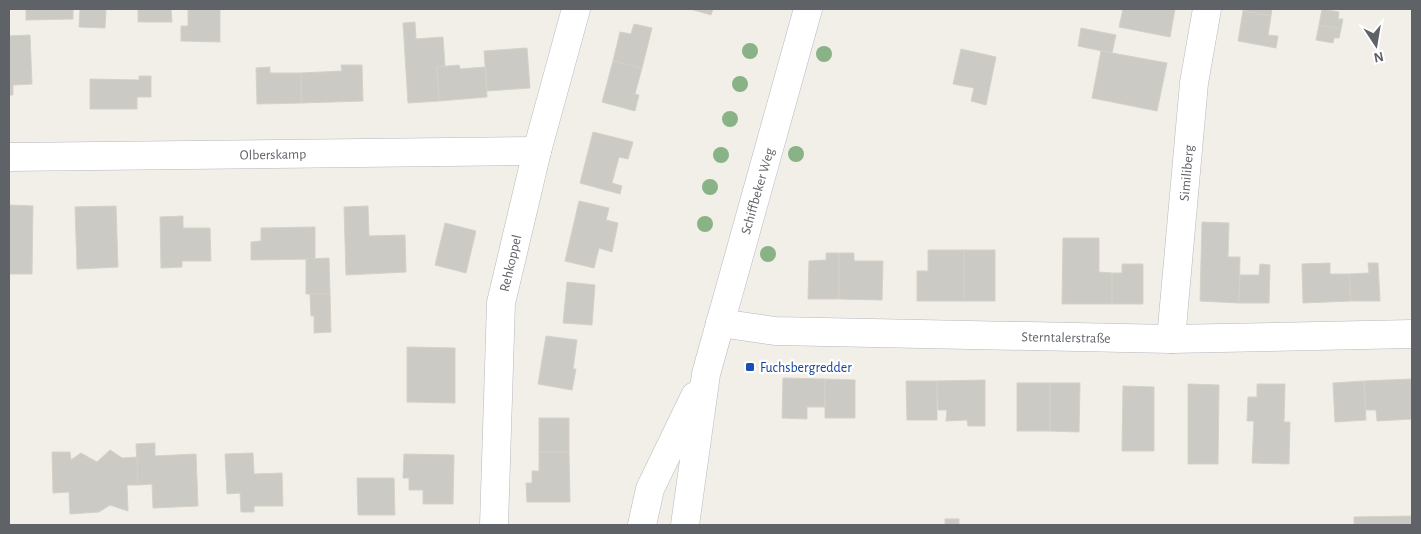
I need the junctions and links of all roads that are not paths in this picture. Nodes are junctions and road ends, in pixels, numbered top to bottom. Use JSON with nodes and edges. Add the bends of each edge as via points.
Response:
{"nodes":[{"id":1,"x":576,"y":9,"type":"edge"},
{"id":2,"x":808,"y":9,"type":"edge"},
{"id":3,"x":1207,"y":9,"type":"edge"},
{"id":4,"x":537,"y":151,"type":"junction"},
{"id":5,"x":9,"y":158,"type":"edge"},
{"id":6,"x":720,"y":323,"type":"junction"},
{"id":7,"x":1412,"y":334,"type":"edge"},
{"id":8,"x":1171,"y":339,"type":"junction"},
{"id":9,"x":706,"y":374,"type":"junction"},
{"id":10,"x":494,"y":525,"type":"edge"},
{"id":11,"x":642,"y":525,"type":"edge"},
{"id":12,"x":685,"y":525,"type":"edge"}],
"edges":[{"from":1,"to":4,"type":"street","name":"Rehkoppel"},
{"from":2,"to":6,"type":"street","name":"Schiffbeker Weg"},
{"from":3,"to":8,"type":"street","name":"Similiberg","via":[[1194,83]]},
{"from":4,"to":5,"type":"street","name":"Olberskamp"},
{"from":4,"to":10,"type":"street","name":"Rehkoppel","via":[[501,303]]},
{"from":6,"to":8,"type":"street","name":"Sterntalerstraße","via":[[776,331]]},
{"from":6,"to":9,"type":"street","name":"Schiffbeker Weg"},
{"from":7,"to":8,"type":"street","name":"Sterntalerstraße"},
{"from":9,"to":11,"type":"street","name":"Schiffbeker Weg","via":[[650,489]]},
{"from":9,"to":12,"type":"street","name":"Schiffbeker Weg"}]}
